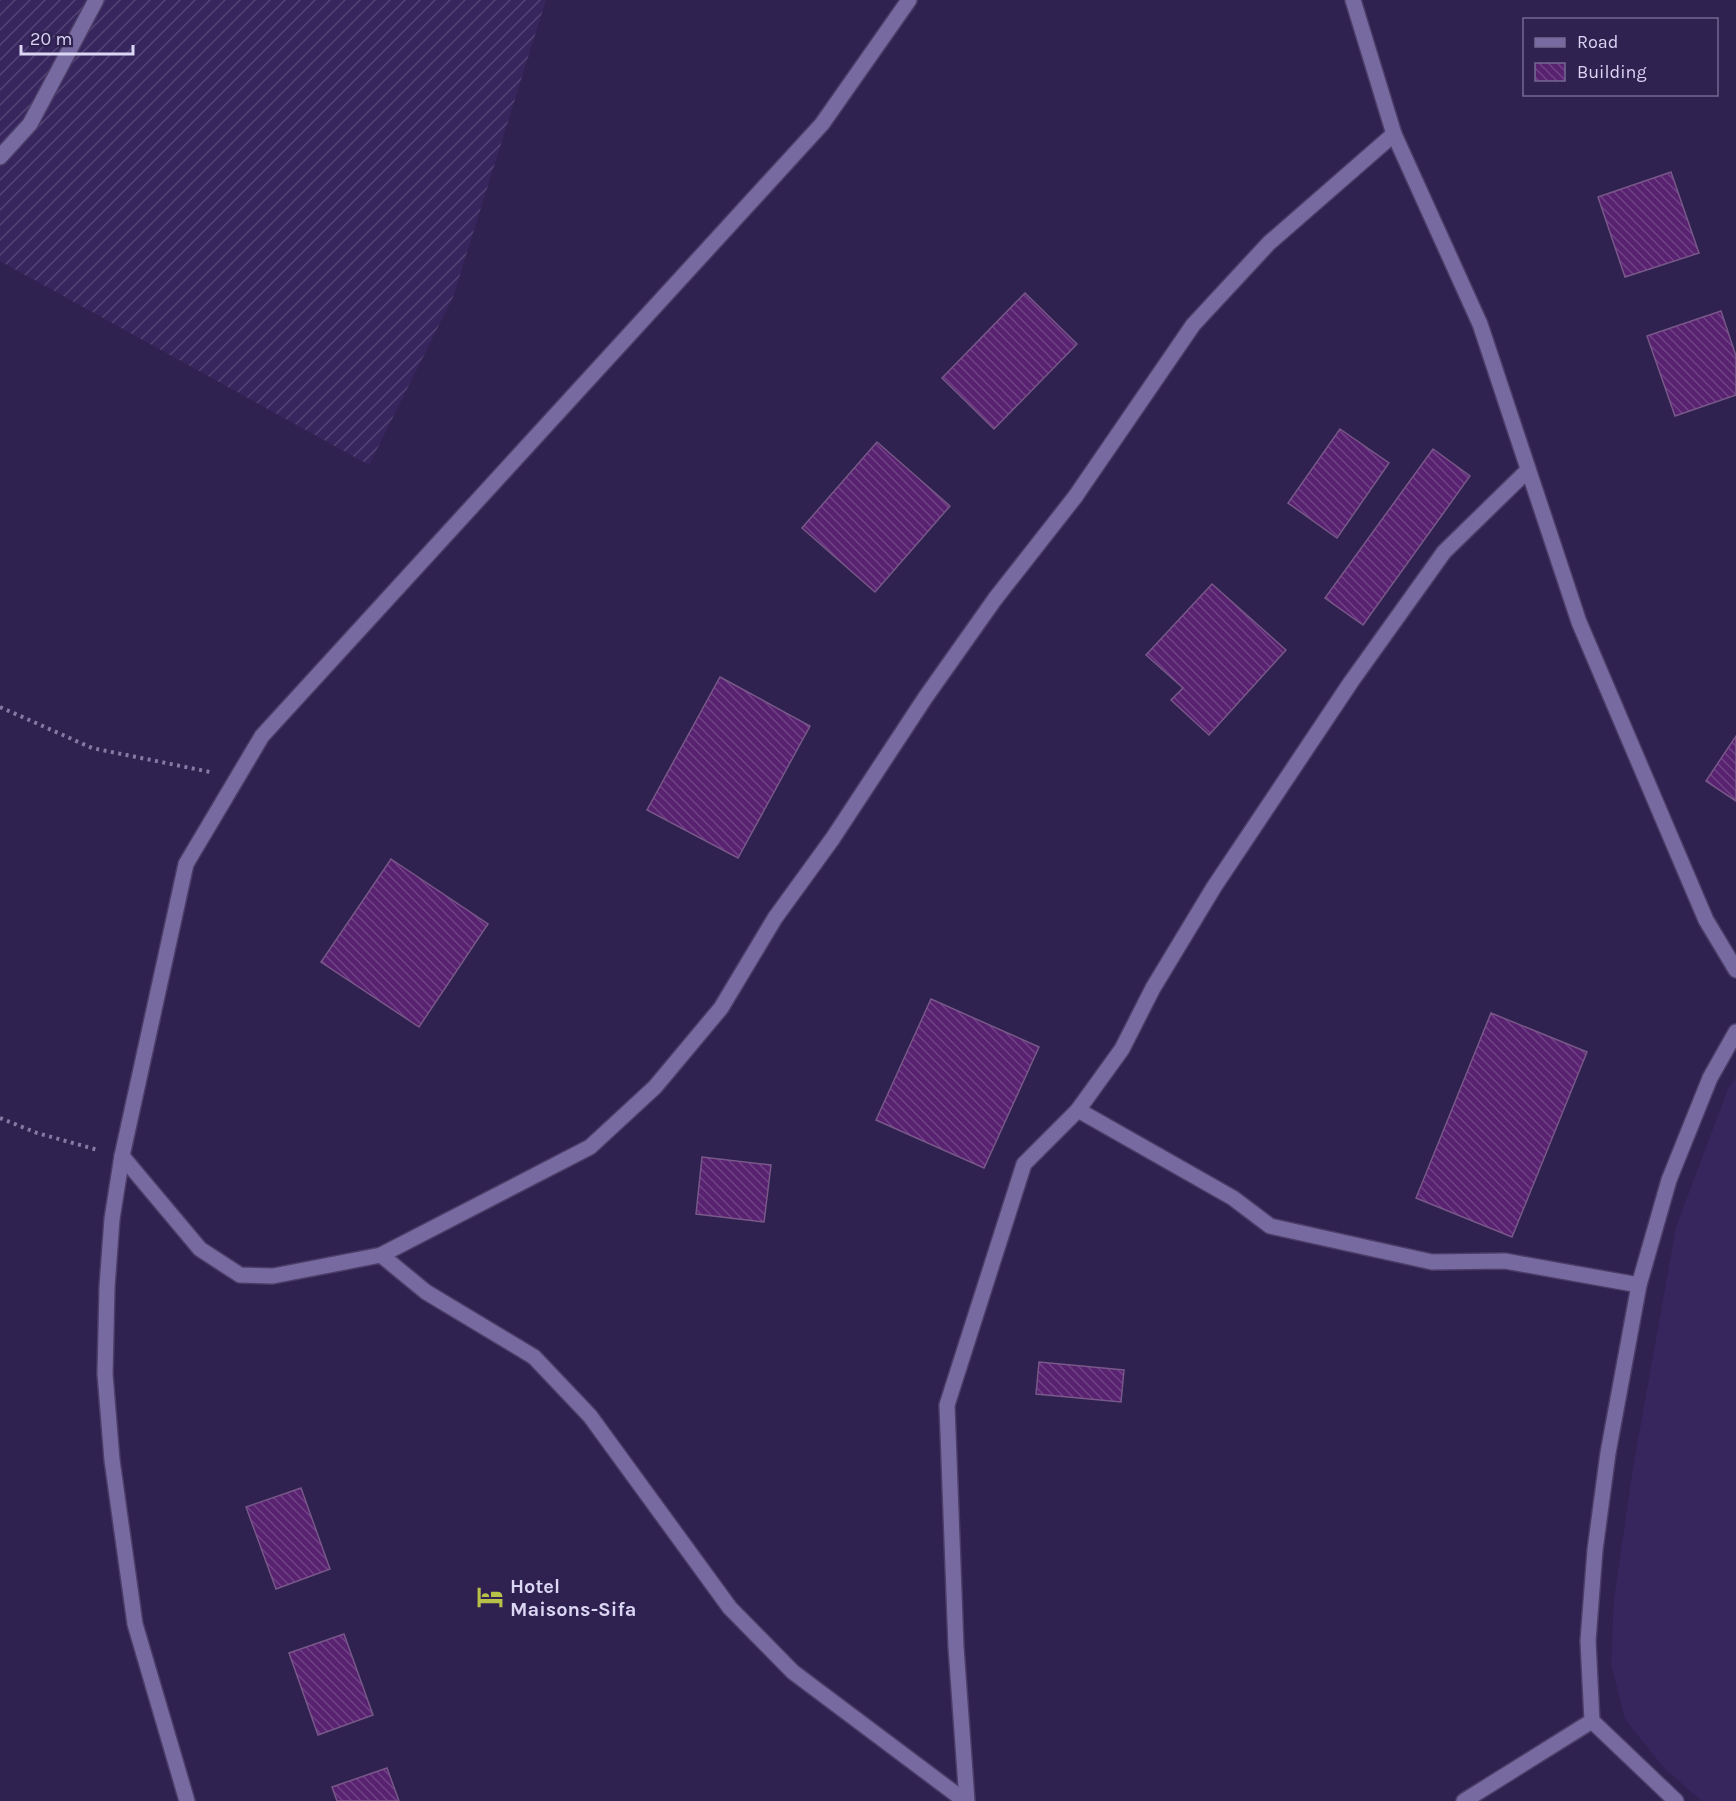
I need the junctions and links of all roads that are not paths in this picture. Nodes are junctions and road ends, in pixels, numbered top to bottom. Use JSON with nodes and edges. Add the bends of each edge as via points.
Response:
{"nodes":[{"id":1,"x":96,"y":0,"type":"edge"},
{"id":2,"x":909,"y":0,"type":"edge"},
{"id":3,"x":1353,"y":0,"type":"edge"},
{"id":4,"x":1394,"y":134,"type":"junction"},
{"id":5,"x":0,"y":157,"type":"edge"},
{"id":6,"x":1528,"y":470,"type":"junction"},
{"id":7,"x":1736,"y":970,"type":"edge"},
{"id":8,"x":1736,"y":1032,"type":"edge"},
{"id":9,"x":1078,"y":1110,"type":"junction"},
{"id":10,"x":122,"y":1156,"type":"junction"},
{"id":11,"x":381,"y":1256,"type":"junction"},
{"id":12,"x":1639,"y":1285,"type":"junction"},
{"id":13,"x":1592,"y":1721,"type":"junction"},
{"id":14,"x":187,"y":1801,"type":"edge"},
{"id":15,"x":966,"y":1801,"type":"edge"},
{"id":16,"x":1464,"y":1801,"type":"edge"},
{"id":17,"x":1676,"y":1801,"type":"edge"}],
"edges":[{"from":1,"to":5,"type":"street","via":[[30,124]]},
{"from":2,"to":10,"type":"street","via":[[822,124],[262,736],[186,864]]},
{"from":3,"to":4,"type":"street"},
{"from":4,"to":6,"type":"street","via":[[1480,324]]},
{"from":4,"to":11,"type":"street","via":[[1269,243],[1194,325],[1076,497],[995,599],[925,698],[775,918],[721,1008],[655,1087],[590,1147]]},
{"from":6,"to":7,"type":"street","via":[[1579,622],[1706,920]]},
{"from":6,"to":9,"type":"street","via":[[1444,552],[1351,682],[1214,887],[1153,988],[1122,1049]]},
{"from":8,"to":12,"type":"street","via":[[1710,1078],[1669,1180]]},
{"from":9,"to":12,"type":"street","via":[[1233,1198],[1270,1226],[1432,1263],[1505,1261]]},
{"from":9,"to":15,"type":"street","via":[[1024,1164],[947,1405]]},
{"from":10,"to":11,"type":"street","via":[[200,1249],[240,1275],[273,1276]]},
{"from":10,"to":14,"type":"street","via":[[107,1287],[105,1374],[112,1460],[135,1624]]},
{"from":11,"to":15,"type":"street","via":[[426,1292],[534,1357],[590,1416],[730,1608],[793,1672]]},
{"from":12,"to":13,"type":"street","via":[[1608,1453],[1595,1550],[1588,1641]]},
{"from":13,"to":16,"type":"street"},
{"from":13,"to":17,"type":"street"}]}
